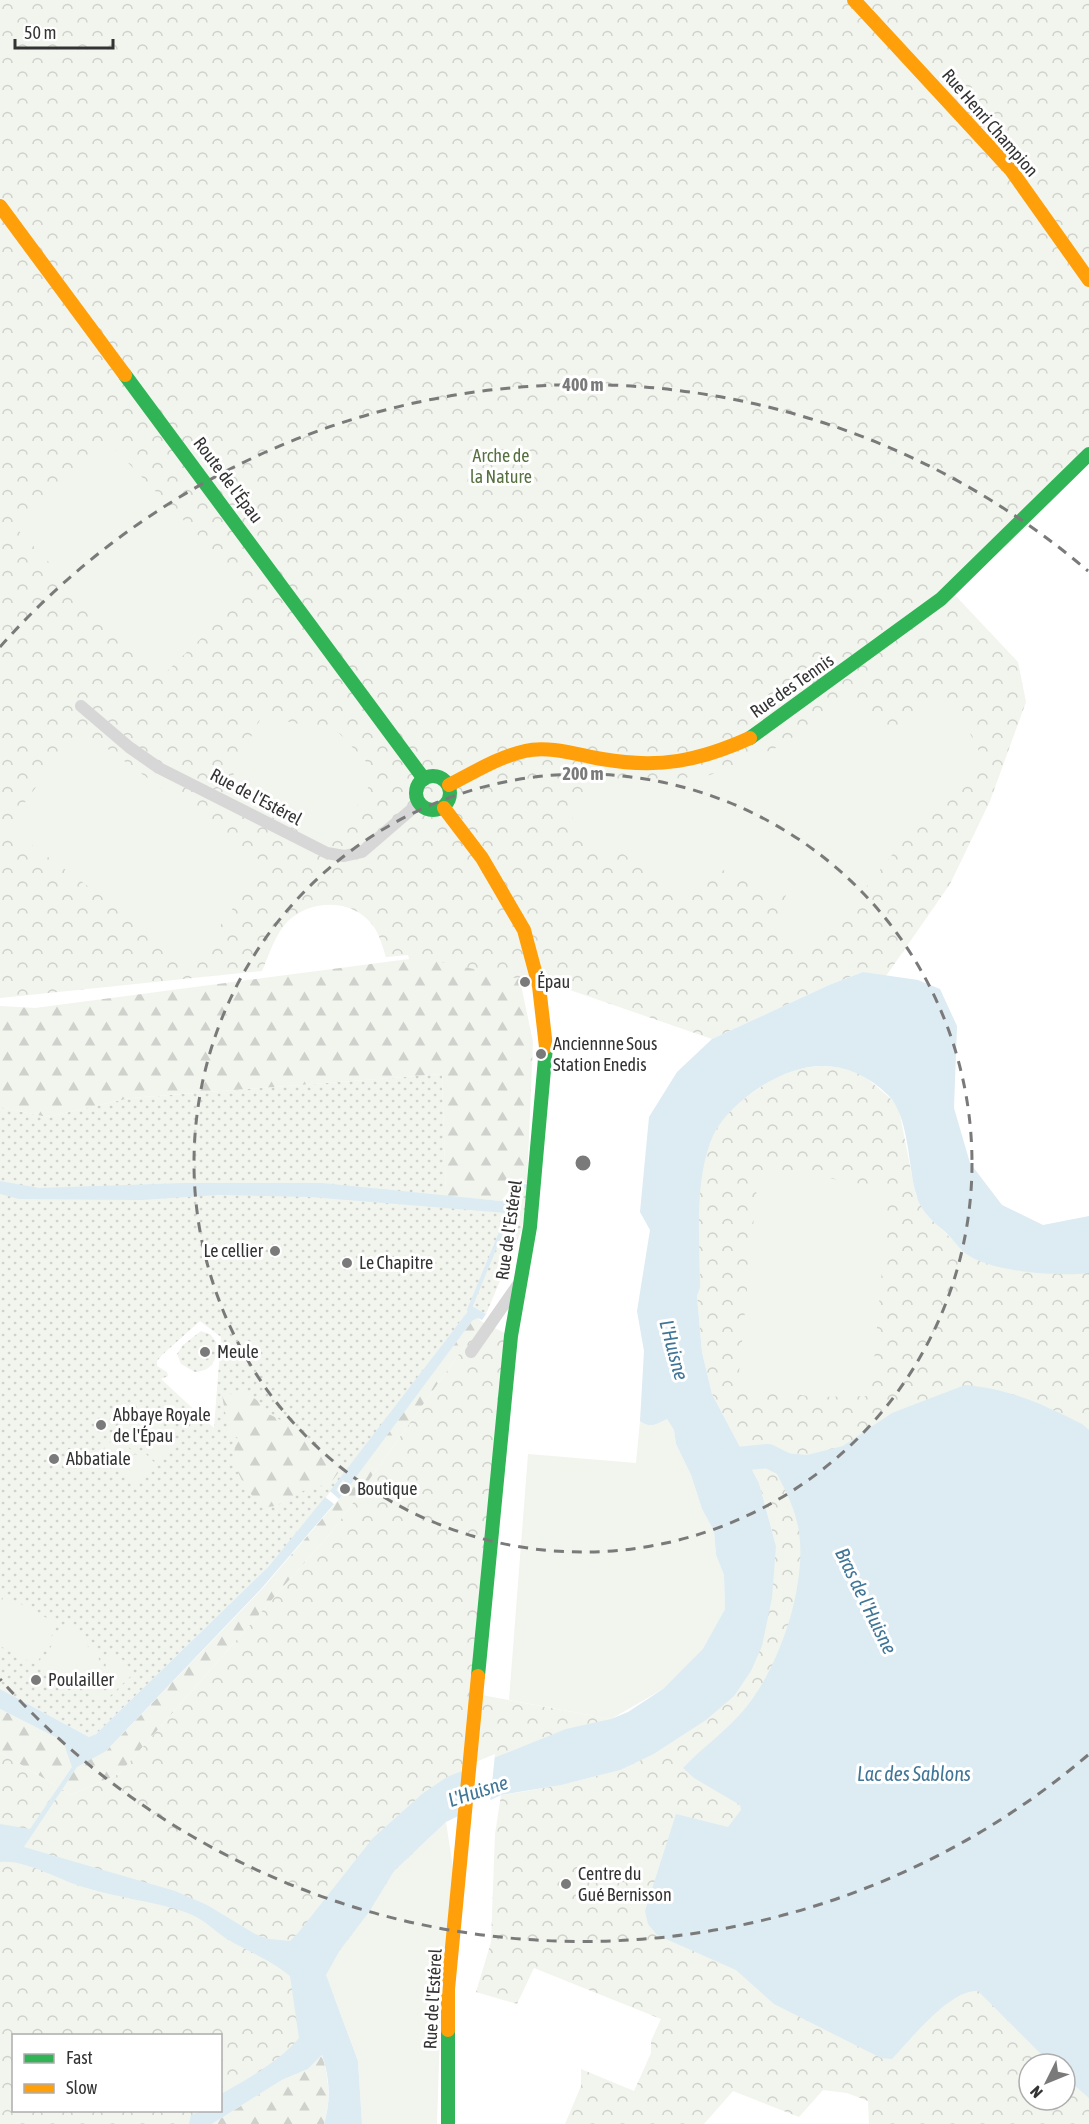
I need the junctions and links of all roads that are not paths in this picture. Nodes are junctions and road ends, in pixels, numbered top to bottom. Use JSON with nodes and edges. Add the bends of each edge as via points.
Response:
{"nodes":[{"id":1,"x":854,"y":0,"type":"edge"},
{"id":2,"x":0,"y":206,"type":"edge"},
{"id":3,"x":1089,"y":280,"type":"edge"},
{"id":4,"x":1089,"y":454,"type":"edge"},
{"id":5,"x":81,"y":706,"type":"dead end"},
{"id":6,"x":424,"y":778,"type":"junction"},
{"id":7,"x":448,"y":784,"type":"junction"},
{"id":8,"x":419,"y":803,"type":"junction"},
{"id":9,"x":444,"y":808,"type":"junction"},
{"id":10,"x":521,"y":1281,"type":"junction"},
{"id":11,"x":471,"y":1352,"type":"dead end"},
{"id":12,"x":448,"y":2124,"type":"edge"}],
"edges":[{"from":1,"to":3,"type":"street","name":"Rue Henri Champion","via":[[1011,170]]},
{"from":2,"to":6,"type":"street","name":"Route de l'Épau"},
{"from":4,"to":7,"type":"street","name":"Rue des Tennis","via":[[941,599],[750,738],[713,754],[658,765],[526,750]]},
{"from":5,"to":8,"type":"street","name":"Rue de l'Estérel","via":[[159,768],[327,853],[362,852]]},
{"from":6,"to":7,"type":"street","via":[[440,777]]},
{"from":6,"to":8,"type":"street","via":[[417,788]]},
{"from":7,"to":9,"type":"street","via":[[451,796]]},
{"from":8,"to":9,"type":"street","via":[[428,810]]},
{"from":9,"to":10,"type":"street","name":"Rue de l'Estérel","via":[[482,858],[524,930],[539,986],[546,1043],[530,1227]]},
{"from":10,"to":11,"type":"street"},
{"from":10,"to":12,"type":"street","name":"Rue de l'Estérel","via":[[511,1336],[448,1989]]}]}
